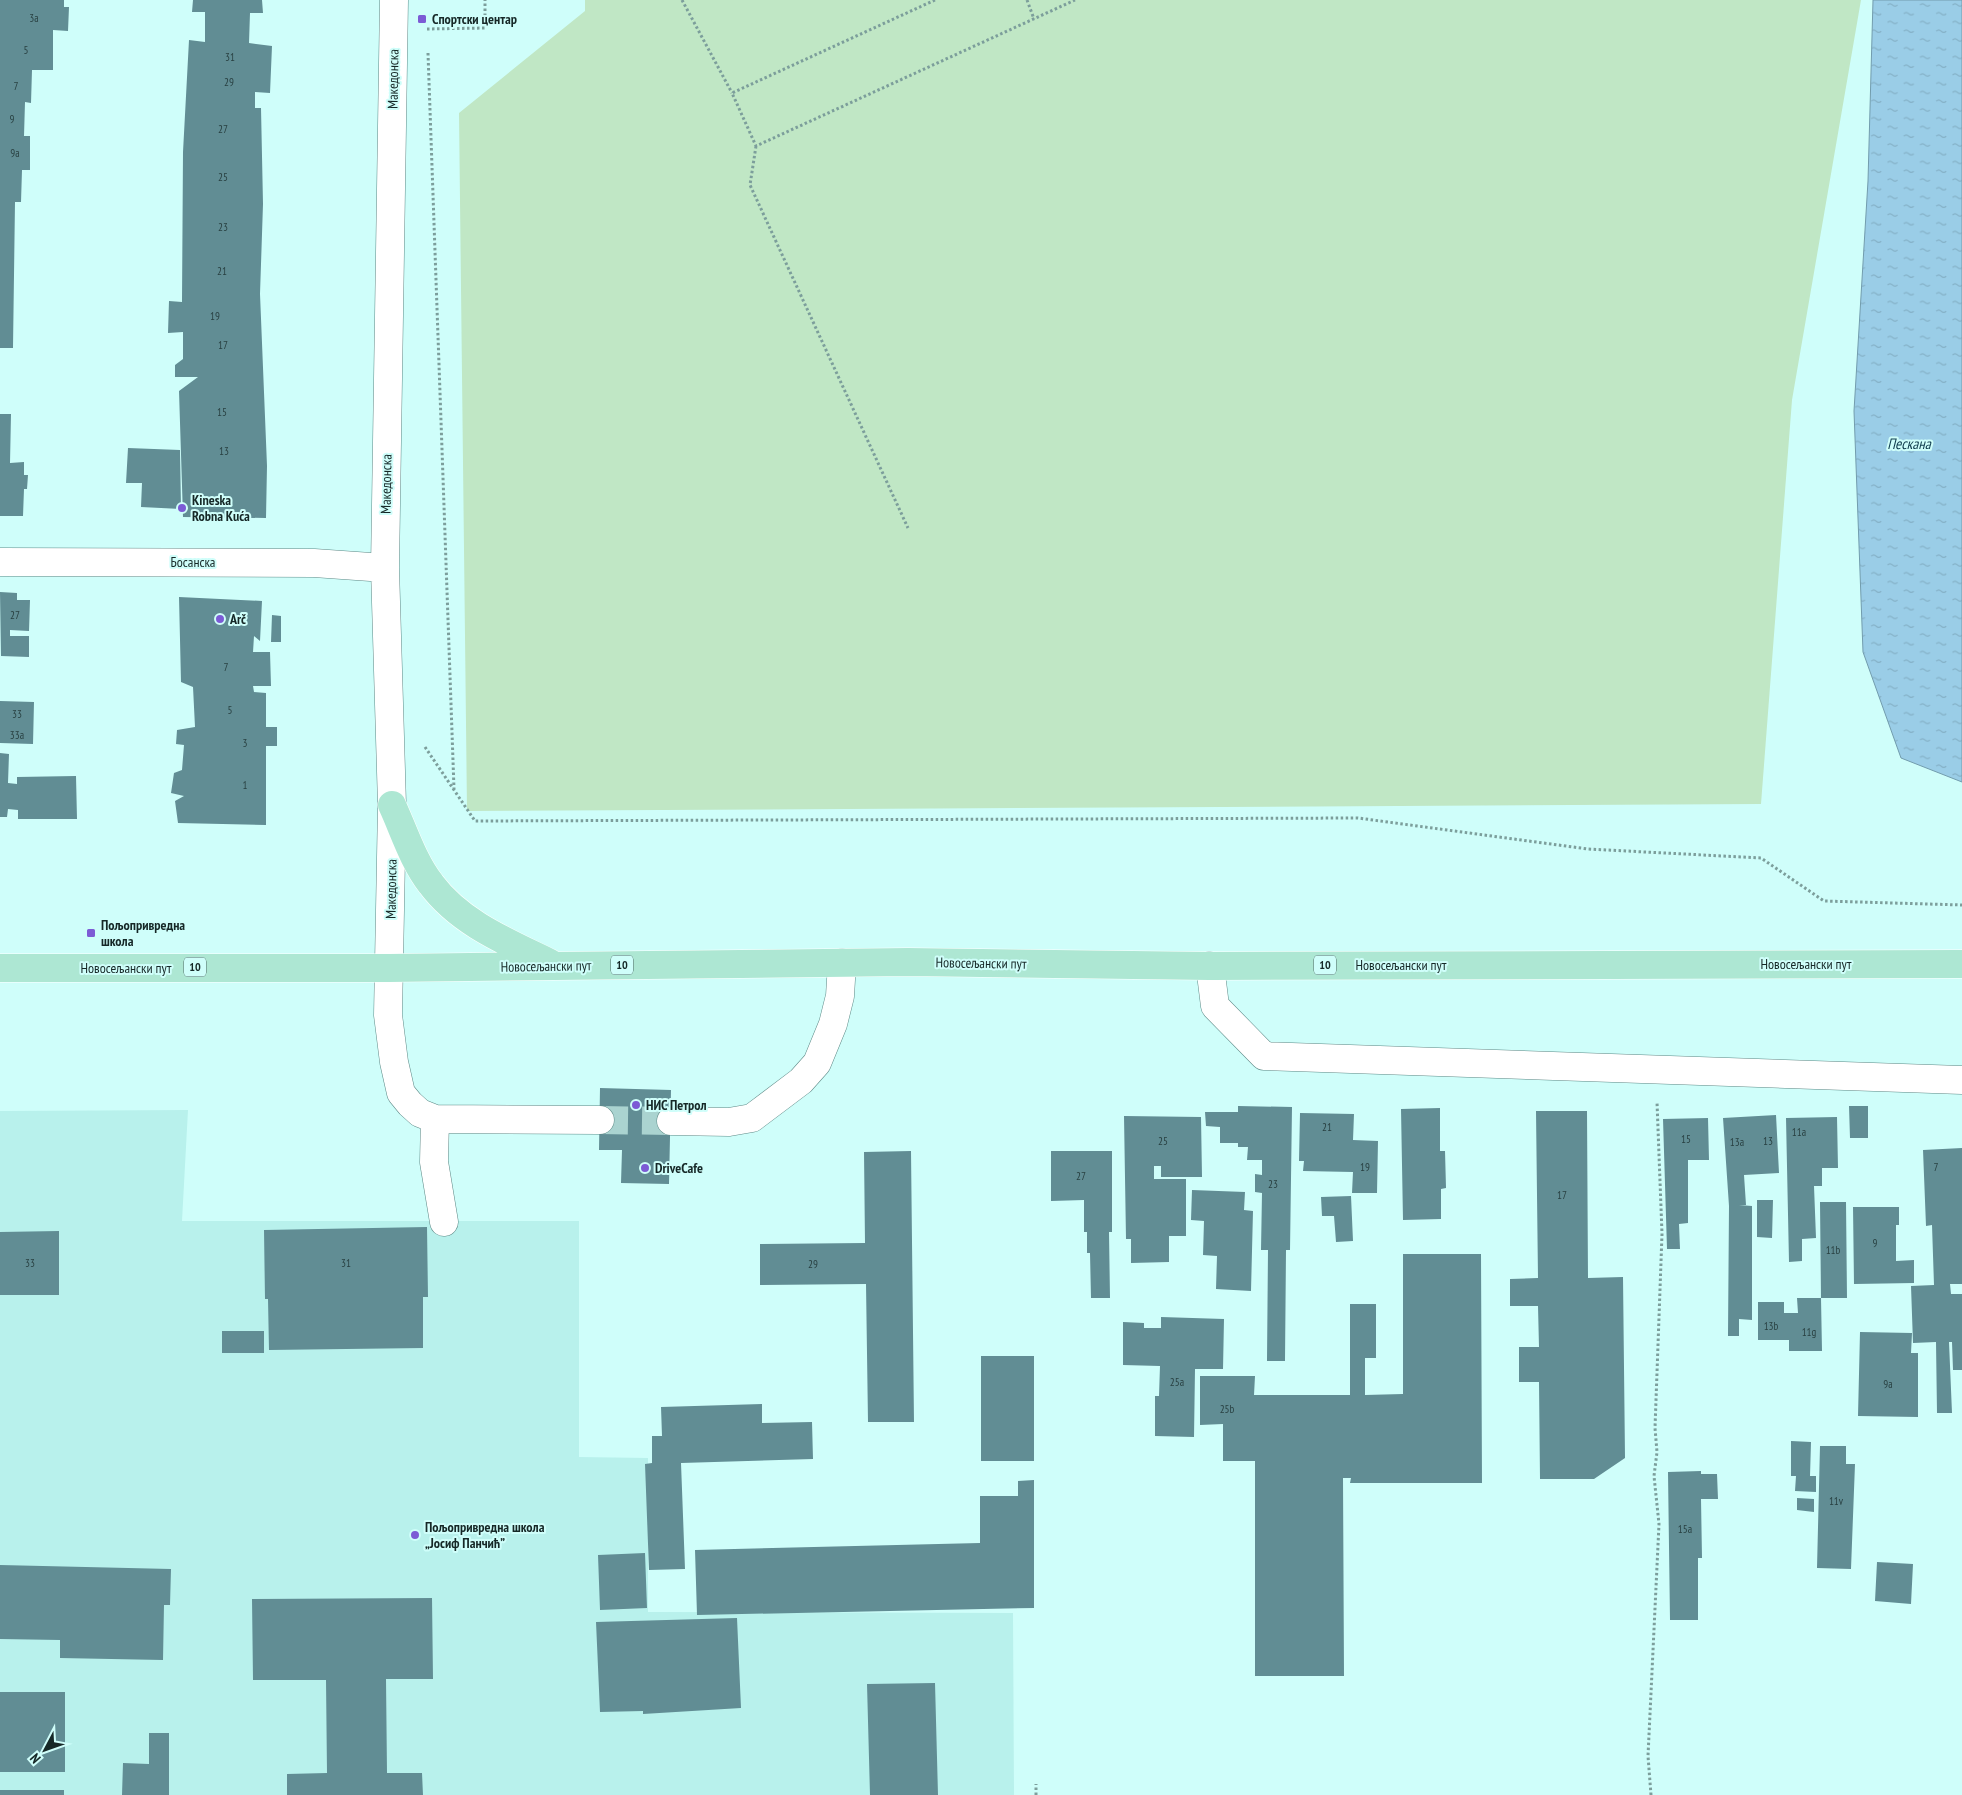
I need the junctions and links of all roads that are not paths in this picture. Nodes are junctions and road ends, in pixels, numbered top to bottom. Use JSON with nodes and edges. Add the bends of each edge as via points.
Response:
{"nodes":[{"id":1,"x":394,"y":0,"type":"edge"},
{"id":2,"x":0,"y":562,"type":"edge"},
{"id":3,"x":385,"y":568,"type":"junction"},
{"id":4,"x":392,"y":805,"type":"junction"},
{"id":5,"x":842,"y":963,"type":"junction"},
{"id":6,"x":1962,"y":964,"type":"edge"},
{"id":7,"x":556,"y":966,"type":"junction"},
{"id":8,"x":1210,"y":966,"type":"junction"},
{"id":9,"x":0,"y":968,"type":"edge"},
{"id":10,"x":389,"y":968,"type":"junction"},
{"id":11,"x":1962,"y":1080,"type":"edge"},
{"id":12,"x":435,"y":1119,"type":"junction"},
{"id":13,"x":600,"y":1120,"type":"tunnel mouth"},
{"id":14,"x":671,"y":1121,"type":"tunnel mouth"},
{"id":15,"x":444,"y":1222,"type":"dead end"}],
"edges":[{"from":1,"to":3,"type":"street","name":"Македонска"},
{"from":2,"to":3,"type":"street","name":"Босанска","via":[[314,563]]},
{"from":3,"to":4,"type":"street","name":"Македонска"},
{"from":4,"to":7,"type":"main road","via":[[430,883],[449,905],[478,926]]},
{"from":4,"to":10,"type":"street","name":"Македонска"},
{"from":5,"to":7,"type":"main road","name":"Новосељански пут","number":"10"},
{"from":5,"to":8,"type":"main road","name":"Новосељански пут","number":"10"},
{"from":5,"to":14,"type":"street","via":[[840,996],[833,1024],[817,1063],[801,1081],[752,1118],[729,1122]]},
{"from":6,"to":8,"type":"main road","name":"Новосељански пут","number":"10"},
{"from":7,"to":10,"type":"main road","name":"Новосељански пут","number":"10"},
{"from":8,"to":11,"type":"street","via":[[1216,1006],[1264,1056]]},
{"from":9,"to":10,"type":"main road","name":"Новосељански пут","number":"10"},
{"from":10,"to":12,"type":"street","name":"Македонска","via":[[388,1015],[401,1093],[420,1112]]},
{"from":12,"to":13,"type":"street"},
{"from":12,"to":15,"type":"street","via":[[434,1162]]}]}
